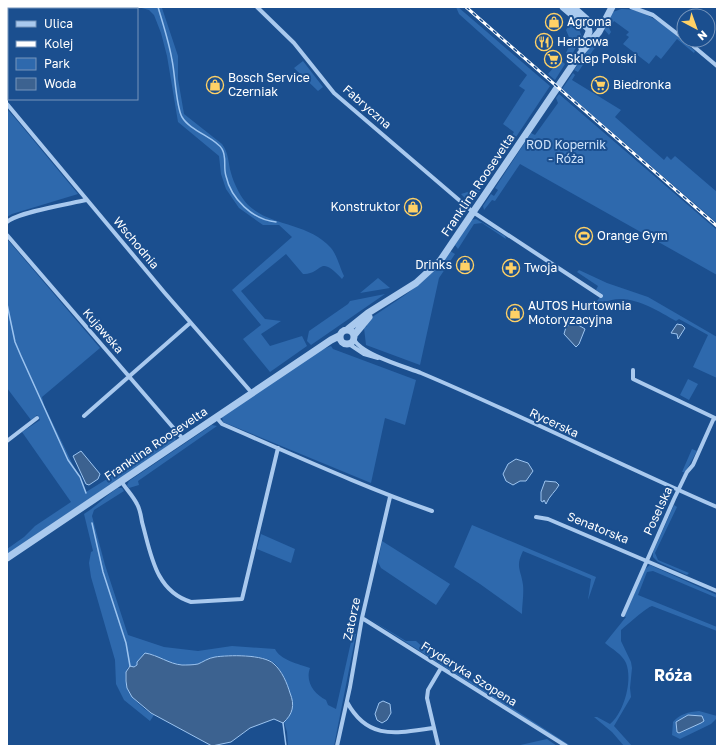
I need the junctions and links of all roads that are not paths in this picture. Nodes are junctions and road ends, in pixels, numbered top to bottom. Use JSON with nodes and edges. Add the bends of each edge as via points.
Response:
{"nodes":[{"id":1,"x":257,"y":7,"type":"edge"},
{"id":2,"x":563,"y":7,"type":"edge"},
{"id":3,"x":573,"y":7,"type":"edge"},
{"id":4,"x":631,"y":7,"type":"edge"},
{"id":5,"x":610,"y":10,"type":"edge"},
{"id":6,"x":592,"y":29,"type":"junction"},
{"id":7,"x":676,"y":32,"type":"edge"},
{"id":8,"x":696,"y":48,"type":"edge"},
{"id":9,"x":717,"y":66,"type":"edge"},
{"id":10,"x":7,"y":104,"type":"edge"},
{"id":11,"x":86,"y":200,"type":"junction"},
{"id":12,"x":473,"y":212,"type":"junction"},
{"id":13,"x":7,"y":222,"type":"edge"},
{"id":14,"x":7,"y":235,"type":"edge"},
{"id":15,"x":600,"y":296,"type":"dead end"},
{"id":16,"x":376,"y":310,"type":"junction"},
{"id":17,"x":190,"y":323,"type":"junction"},
{"id":18,"x":348,"y":329,"type":"junction"},
{"id":19,"x":339,"y":336,"type":"junction"},
{"id":20,"x":350,"y":340,"type":"junction"},
{"id":21,"x":318,"y":348,"type":"junction"},
{"id":22,"x":382,"y":359,"type":"junction"},
{"id":23,"x":633,"y":370,"type":"dead end"},
{"id":24,"x":129,"y":376,"type":"junction"},
{"id":25,"x":252,"y":393,"type":"junction"},
{"id":26,"x":84,"y":416,"type":"dead end"},
{"id":27,"x":216,"y":417,"type":"junction"},
{"id":28,"x":37,"y":418,"type":"dead end"},
{"id":29,"x":716,"y":418,"type":"edge"},
{"id":30,"x":183,"y":440,"type":"junction"},
{"id":31,"x":7,"y":441,"type":"edge"},
{"id":32,"x":278,"y":448,"type":"junction"},
{"id":33,"x":121,"y":481,"type":"junction"},
{"id":34,"x":679,"y":491,"type":"junction"},
{"id":35,"x":390,"y":496,"type":"junction"},
{"id":36,"x":717,"y":507,"type":"edge"},
{"id":37,"x":432,"y":511,"type":"dead end"},
{"id":38,"x":536,"y":517,"type":"dead end"},
{"id":39,"x":7,"y":558,"type":"edge"},
{"id":40,"x":647,"y":560,"type":"junction"},
{"id":41,"x":717,"y":591,"type":"edge"},
{"id":42,"x":623,"y":615,"type":"dead end"},
{"id":43,"x":362,"y":618,"type":"junction"},
{"id":44,"x":441,"y":668,"type":"junction"},
{"id":45,"x":347,"y":702,"type":"junction"},
{"id":46,"x":433,"y":728,"type":"junction"},
{"id":47,"x":438,"y":745,"type":"dead end"},
{"id":48,"x":336,"y":746,"type":"edge"},
{"id":49,"x":566,"y":746,"type":"edge"}],
"edges":[{"from":1,"to":12,"type":"street","name":"Fabryczna","via":[[289,37],[334,93]]},
{"from":2,"to":6,"type":"street","via":[[585,28]]},
{"from":3,"to":6,"type":"street"},
{"from":4,"to":7,"type":"street","via":[[654,15]]},
{"from":5,"to":6,"type":"street","name":"Franklina Roosevelta"},
{"from":6,"to":12,"type":"street","name":"Franklina Roosevelta","via":[[580,54]]},
{"from":8,"to":9,"type":"street"},
{"from":10,"to":11,"type":"street","name":"Wschodnia"},
{"from":11,"to":13,"type":"street","via":[[13,218]]},
{"from":11,"to":17,"type":"street","name":"Wschodnia"},
{"from":12,"to":15,"type":"street","name":"Fabryczna"},
{"from":12,"to":16,"type":"street","name":"Franklina Roosevelta","via":[[447,252],[430,272]]},
{"from":14,"to":24,"type":"street","name":"Kujawska"},
{"from":16,"to":18,"type":"street","name":"Franklina Roosevelta"},
{"from":16,"to":20,"type":"street","name":"Franklina Roosevelta"},
{"from":17,"to":24,"type":"street"},
{"from":17,"to":25,"type":"street","name":"Wschodnia"},
{"from":18,"to":19,"type":"street","name":"Franklina Roosevelta","via":[[343,330]]},
{"from":18,"to":20,"type":"street"},
{"from":19,"to":20,"type":"street"},
{"from":19,"to":21,"type":"street","name":"Franklina Roosevelta"},
{"from":20,"to":21,"type":"street","name":"Franklina Roosevelta"},
{"from":20,"to":22,"type":"street","name":"Rycerska"},
{"from":20,"to":22,"type":"street","name":"Rycerska","via":[[364,354]]},
{"from":21,"to":25,"type":"street","name":"Franklina Roosevelta"},
{"from":22,"to":34,"type":"street","name":"Rycerska","via":[[482,400]]},
{"from":23,"to":29,"type":"street","via":[[633,379]]},
{"from":24,"to":26,"type":"street"},
{"from":24,"to":30,"type":"street","name":"Kujawska"},
{"from":25,"to":27,"type":"street","name":"Franklina Roosevelta"},
{"from":27,"to":30,"type":"street","name":"Franklina Roosevelta"},
{"from":27,"to":32,"type":"street","via":[[222,424]]},
{"from":28,"to":31,"type":"street"},
{"from":29,"to":34,"type":"street","name":"Poselska"},
{"from":30,"to":33,"type":"street","name":"Franklina Roosevelta"},
{"from":32,"to":33,"type":"street","via":[[242,599],[191,602],[168,590],[149,550],[138,504]]},
{"from":32,"to":35,"type":"street"},
{"from":33,"to":39,"type":"street","name":"Franklina Roosevelta"},
{"from":34,"to":36,"type":"street","name":"Rycerska"},
{"from":34,"to":40,"type":"street","name":"Poselska"},
{"from":35,"to":37,"type":"street"},
{"from":35,"to":43,"type":"street","name":"Zatorze"},
{"from":38,"to":40,"type":"street","name":"Senatorska","via":[[548,519]]},
{"from":40,"to":41,"type":"street","name":"Senatorska"},
{"from":40,"to":42,"type":"street","name":"Poselska"},
{"from":43,"to":44,"type":"street","name":"Fryderyka Szopena"},
{"from":43,"to":45,"type":"street","name":"Zatorze"},
{"from":44,"to":46,"type":"street","via":[[428,690],[427,698]]},
{"from":44,"to":49,"type":"street","name":"Fryderyka Szopena"},
{"from":45,"to":46,"type":"street","via":[[364,724],[381,732]]},
{"from":45,"to":48,"type":"street","name":"Zatorze"},
{"from":46,"to":47,"type":"street"}]}
